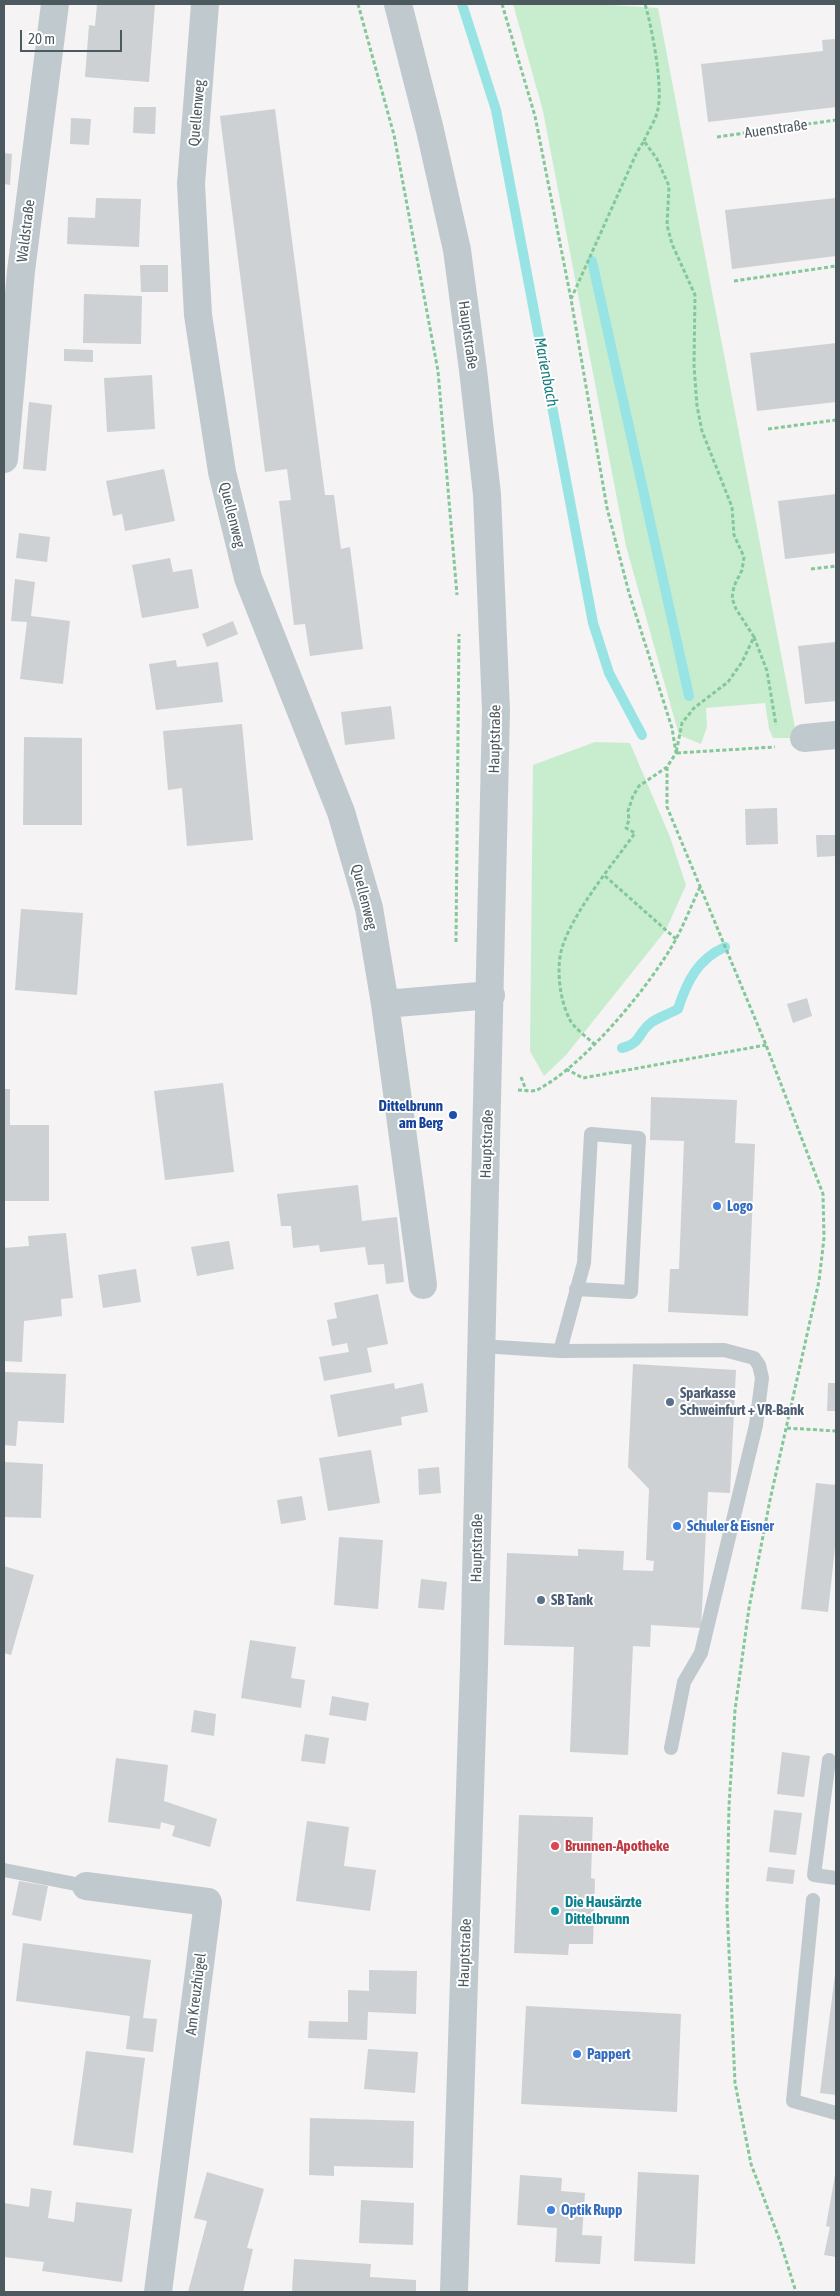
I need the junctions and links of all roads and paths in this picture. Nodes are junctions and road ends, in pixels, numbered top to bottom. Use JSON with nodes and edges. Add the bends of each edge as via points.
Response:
{"nodes":[{"id":1,"x":55,"y":4,"type":"edge"},
{"id":2,"x":205,"y":4,"type":"edge"},
{"id":3,"x":358,"y":4,"type":"edge"},
{"id":4,"x":398,"y":4,"type":"edge"},
{"id":5,"x":502,"y":4,"type":"edge"},
{"id":6,"x":645,"y":4,"type":"edge"},
{"id":7,"x":836,"y":120,"type":"edge"},
{"id":8,"x":717,"y":137,"type":"dead end"},
{"id":9,"x":644,"y":142,"type":"junction"},
{"id":10,"x":836,"y":266,"type":"edge"},
{"id":11,"x":734,"y":282,"type":"dead end"},
{"id":12,"x":571,"y":299,"type":"junction"},
{"id":13,"x":836,"y":420,"type":"edge"},
{"id":14,"x":768,"y":429,"type":"dead end"},
{"id":15,"x":4,"y":459,"type":"edge"},
{"id":16,"x":836,"y":566,"type":"edge"},
{"id":17,"x":811,"y":568,"type":"dead end"},
{"id":18,"x":457,"y":597,"type":"dead end"},
{"id":19,"x":459,"y":626,"type":"dead end"},
{"id":20,"x":754,"y":637,"type":"junction"},
{"id":21,"x":836,"y":735,"type":"edge"},
{"id":22,"x":795,"y":742,"type":"junction"},
{"id":23,"x":676,"y":753,"type":"junction"},
{"id":24,"x":667,"y":767,"type":"junction"},
{"id":25,"x":605,"y":876,"type":"junction"},
{"id":26,"x":700,"y":886,"type":"junction"},
{"id":27,"x":676,"y":939,"type":"junction"},
{"id":28,"x":456,"y":949,"type":"dead end"},
{"id":29,"x":491,"y":995,"type":"junction"},
{"id":30,"x":385,"y":1004,"type":"junction"},
{"id":31,"x":594,"y":1044,"type":"junction"},
{"id":32,"x":766,"y":1045,"type":"junction"},
{"id":33,"x":566,"y":1069,"type":"junction"},
{"id":34,"x":519,"y":1071,"type":"dead end"},
{"id":35,"x":488,"y":1088,"type":"junction"},
{"id":36,"x":526,"y":1090,"type":"junction"},
{"id":37,"x":423,"y":1285,"type":"dead end"},
{"id":38,"x":576,"y":1290,"type":"junction"},
{"id":39,"x":481,"y":1346,"type":"junction"},
{"id":40,"x":560,"y":1351,"type":"junction"},
{"id":41,"x":787,"y":1428,"type":"junction"},
{"id":42,"x":836,"y":1431,"type":"edge"},
{"id":43,"x":671,"y":1748,"type":"dead end"},
{"id":44,"x":829,"y":1760,"type":"dead end"},
{"id":45,"x":4,"y":1870,"type":"edge"},
{"id":46,"x":836,"y":1878,"type":"edge"},
{"id":47,"x":86,"y":1886,"type":"joint"},
{"id":48,"x":812,"y":1900,"type":"dead end"},
{"id":49,"x":836,"y":2113,"type":"edge"},
{"id":50,"x":158,"y":2292,"type":"edge"},
{"id":51,"x":454,"y":2292,"type":"edge"},
{"id":52,"x":796,"y":2292,"type":"edge"}],
"edges":[{"from":1,"to":15,"type":"street","name":"Waldstraße","via":[[22,271]]},
{"from":2,"to":30,"type":"street","name":"Quellenweg","via":[[191,184],[198,314],[222,472],[248,578],[341,812],[369,908]]},
{"from":3,"to":18,"type":"path","via":[[394,135],[438,371]]},
{"from":4,"to":29,"type":"street","name":"Hauptstraße","via":[[457,250],[487,494],[496,710]]},
{"from":5,"to":12,"type":"path","via":[[535,116]]},
{"from":6,"to":9,"type":"path","via":[[659,89],[658,109]]},
{"from":7,"to":8,"type":"path","name":"Auenstraße"},
{"from":9,"to":12,"type":"path"},
{"from":9,"to":20,"type":"path","via":[[657,159],[669,186],[667,225],[695,295],[694,365],[699,414],[702,431],[732,507],[734,535],[744,557],[732,598]]},
{"from":10,"to":11,"type":"path"},
{"from":12,"to":23,"type":"path","via":[[608,508],[629,593],[672,728]]},
{"from":13,"to":14,"type":"path"},
{"from":16,"to":17,"type":"path"},
{"from":19,"to":28,"type":"path"},
{"from":20,"to":22,"type":"path","via":[[767,671],[774,720]]},
{"from":20,"to":23,"type":"path","via":[[728,682],[694,708],[682,722]]},
{"from":21,"to":22,"type":"street"},
{"from":22,"to":23,"type":"path"},
{"from":23,"to":24,"type":"path"},
{"from":24,"to":25,"type":"path","via":[[640,786],[633,796],[626,828],[635,833]]},
{"from":24,"to":26,"type":"path","via":[[667,807]]},
{"from":25,"to":27,"type":"path"},
{"from":25,"to":31,"type":"path","via":[[578,915],[559,959],[560,984],[571,1022]]},
{"from":26,"to":27,"type":"path"},
{"from":26,"to":32,"type":"path"},
{"from":27,"to":31,"type":"path","via":[[656,971]]},
{"from":29,"to":30,"type":"street"},
{"from":29,"to":35,"type":"street","name":"Hauptstraße"},
{"from":30,"to":37,"type":"street","name":"Quellenweg"},
{"from":31,"to":33,"type":"path"},
{"from":32,"to":33,"type":"path","via":[[583,1078]]},
{"from":32,"to":41,"type":"path","via":[[824,1194],[824,1238],[819,1281]]},
{"from":33,"to":36,"type":"path","via":[[535,1091]]},
{"from":34,"to":36,"type":"path"},
{"from":35,"to":36,"type":"path"},
{"from":35,"to":39,"type":"street","name":"Hauptstraße"},
{"from":38,"to":38,"type":"lane","via":[[631,1292],[639,1138],[591,1134],[584,1263]]},
{"from":38,"to":40,"type":"lane"},
{"from":39,"to":40,"type":"lane"},
{"from":39,"to":51,"type":"street","name":"Hauptstraße"},
{"from":40,"to":43,"type":"lane","via":[[724,1350],[754,1358],[759,1365],[762,1378],[756,1425],[701,1653],[684,1682]]},
{"from":41,"to":42,"type":"path"},
{"from":41,"to":52,"type":"path","via":[[748,1608],[735,1710],[727,1907],[735,2083],[751,2164]]},
{"from":44,"to":46,"type":"lane","via":[[814,1875]]},
{"from":45,"to":47,"type":"lane","name":"Am Kreuzhügel"},
{"from":47,"to":50,"type":"street","name":"Am Kreuzhügel","via":[[208,1902]]},
{"from":48,"to":49,"type":"lane","via":[[793,2101]]}]}
